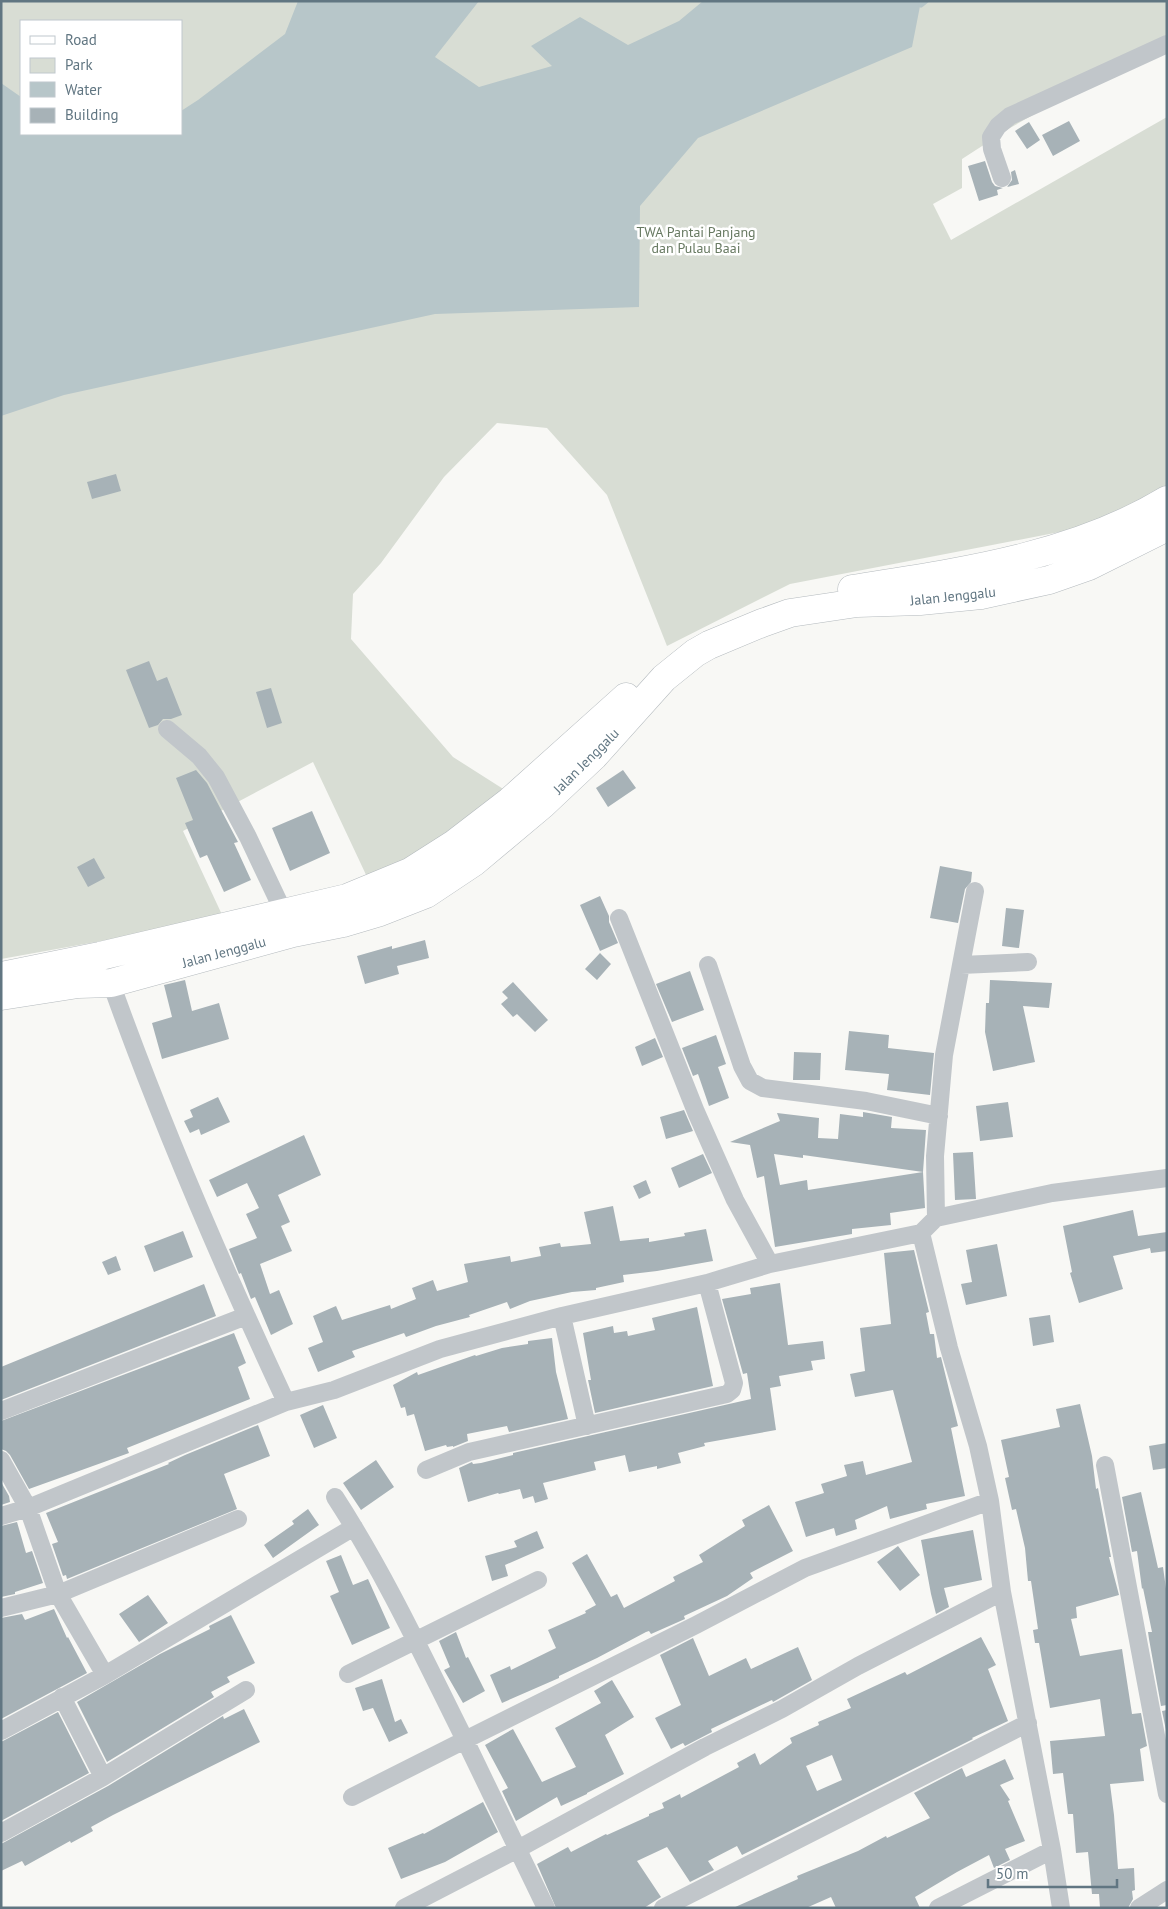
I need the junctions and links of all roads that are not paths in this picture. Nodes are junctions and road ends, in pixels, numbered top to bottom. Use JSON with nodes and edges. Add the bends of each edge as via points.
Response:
{"nodes":[{"id":1,"x":1167,"y":44,"type":"edge"},
{"id":2,"x":1002,"y":178,"type":"dead end"},
{"id":3,"x":1167,"y":500,"type":"edge"},
{"id":4,"x":1167,"y":527,"type":"edge"},
{"id":5,"x":789,"y":608,"type":"junction"},
{"id":6,"x":693,"y":648,"type":"junction"},
{"id":7,"x":167,"y":729,"type":"dead end"},
{"id":8,"x":975,"y":891,"type":"dead end"},
{"id":9,"x":284,"y":913,"type":"junction"},
{"id":10,"x":619,"y":918,"type":"dead end"},
{"id":11,"x":1028,"y":962,"type":"dead end"},
{"id":12,"x":708,"y":965,"type":"dead end"},
{"id":13,"x":961,"y":965,"type":"junction"},
{"id":14,"x":1,"y":976,"type":"edge"},
{"id":15,"x":111,"y":983,"type":"junction"},
{"id":16,"x":1,"y":996,"type":"edge"},
{"id":17,"x":939,"y":1116,"type":"junction"},
{"id":18,"x":1167,"y":1178,"type":"edge"},
{"id":19,"x":936,"y":1218,"type":"junction"},
{"id":20,"x":921,"y":1233,"type":"junction"},
{"id":21,"x":770,"y":1264,"type":"junction"},
{"id":22,"x":707,"y":1283,"type":"junction"},
{"id":23,"x":246,"y":1316,"type":"junction"},
{"id":24,"x":562,"y":1316,"type":"junction"},
{"id":25,"x":286,"y":1402,"type":"junction"},
{"id":26,"x":1,"y":1411,"type":"edge"},
{"id":27,"x":587,"y":1426,"type":"junction"},
{"id":28,"x":1,"y":1460,"type":"edge"},
{"id":29,"x":1105,"y":1465,"type":"dead end"},
{"id":30,"x":426,"y":1470,"type":"dead end"},
{"id":31,"x":335,"y":1497,"type":"dead end"},
{"id":32,"x":990,"y":1501,"type":"junction"},
{"id":33,"x":28,"y":1508,"type":"junction"},
{"id":34,"x":1,"y":1516,"type":"edge"},
{"id":35,"x":238,"y":1519,"type":"dead end"},
{"id":36,"x":354,"y":1527,"type":"junction"},
{"id":37,"x":538,"y":1580,"type":"dead end"},
{"id":38,"x":1002,"y":1592,"type":"junction"},
{"id":39,"x":58,"y":1594,"type":"junction"},
{"id":40,"x":1,"y":1608,"type":"edge"},
{"id":41,"x":414,"y":1640,"type":"junction"},
{"id":42,"x":348,"y":1674,"type":"dead end"},
{"id":43,"x":105,"y":1676,"type":"junction"},
{"id":44,"x":246,"y":1690,"type":"dead end"},
{"id":45,"x":62,"y":1698,"type":"junction"},
{"id":46,"x":1028,"y":1723,"type":"junction"},
{"id":47,"x":1,"y":1732,"type":"edge"},
{"id":48,"x":465,"y":1740,"type":"junction"},
{"id":49,"x":103,"y":1777,"type":"junction"},
{"id":50,"x":1167,"y":1794,"type":"edge"},
{"id":51,"x":352,"y":1797,"type":"dead end"},
{"id":52,"x":1,"y":1833,"type":"edge"},
{"id":53,"x":516,"y":1850,"type":"junction"},
{"id":54,"x":1052,"y":1850,"type":"junction"},
{"id":55,"x":1167,"y":1890,"type":"edge"},
{"id":56,"x":404,"y":1908,"type":"edge"},
{"id":57,"x":546,"y":1908,"type":"edge"},
{"id":58,"x":663,"y":1908,"type":"edge"},
{"id":59,"x":938,"y":1908,"type":"edge"},
{"id":60,"x":1061,"y":1908,"type":"edge"},
{"id":61,"x":1139,"y":1908,"type":"edge"}],
"edges":[{"from":1,"to":2,"type":"street","via":[[1010,116],[991,137]]},
{"from":3,"to":5,"type":"main road","name":"Jalan Jenggalu","via":[[1142,515],[1094,535],[1040,552],[978,568],[810,596]]},
{"from":4,"to":5,"type":"main road","name":"Jalan Jenggalu","via":[[1090,566],[1018,588],[920,601]]},
{"from":5,"to":6,"type":"main road","name":"Jalan Jenggalu","via":[[762,623]]},
{"from":6,"to":9,"type":"main road","name":"Jalan Jenggalu","via":[[648,677],[510,801],[454,844],[410,872],[347,898]]},
{"from":6,"to":15,"type":"main road","name":"Jalan Jenggalu","via":[[594,756],[542,805],[474,862],[426,894],[343,923]]},
{"from":7,"to":9,"type":"street","via":[[199,756],[216,777]]},
{"from":8,"to":13,"type":"street"},
{"from":9,"to":14,"type":"main road","name":"Jalan Jenggalu"},
{"from":10,"to":21,"type":"street","via":[[696,1112],[735,1200]]},
{"from":11,"to":13,"type":"street"},
{"from":12,"to":17,"type":"street","via":[[750,1081],[763,1088],[866,1101]]},
{"from":13,"to":17,"type":"street","via":[[944,1055]]},
{"from":15,"to":16,"type":"main road","name":"Jalan Jenggalu","via":[[78,984]]},
{"from":15,"to":23,"type":"street","via":[[176,1154]]},
{"from":17,"to":19,"type":"street","via":[[935,1156]]},
{"from":18,"to":19,"type":"street","via":[[1052,1193]]},
{"from":19,"to":20,"type":"street"},
{"from":20,"to":21,"type":"street"},
{"from":20,"to":32,"type":"street"},
{"from":21,"to":22,"type":"street"},
{"from":22,"to":24,"type":"street"},
{"from":22,"to":27,"type":"street","via":[[734,1383],[732,1390],[727,1394]]},
{"from":23,"to":25,"type":"street"},
{"from":23,"to":26,"type":"street"},
{"from":24,"to":25,"type":"street","via":[[440,1349],[334,1390]]},
{"from":24,"to":27,"type":"street"},
{"from":25,"to":33,"type":"street"},
{"from":27,"to":30,"type":"street","via":[[469,1452]]},
{"from":28,"to":33,"type":"street"},
{"from":29,"to":50,"type":"street"},
{"from":31,"to":36,"type":"street"},
{"from":32,"to":38,"type":"street"},
{"from":32,"to":48,"type":"street","via":[[805,1568]]},
{"from":33,"to":34,"type":"street"},
{"from":33,"to":39,"type":"street"},
{"from":35,"to":39,"type":"street"},
{"from":36,"to":41,"type":"street"},
{"from":36,"to":43,"type":"street"},
{"from":37,"to":41,"type":"street"},
{"from":38,"to":46,"type":"street"},
{"from":38,"to":53,"type":"street"},
{"from":39,"to":40,"type":"street"},
{"from":39,"to":43,"type":"street"},
{"from":41,"to":42,"type":"street"},
{"from":41,"to":48,"type":"street"},
{"from":43,"to":45,"type":"street"},
{"from":44,"to":49,"type":"street"},
{"from":45,"to":47,"type":"street"},
{"from":45,"to":49,"type":"street"},
{"from":46,"to":54,"type":"street"},
{"from":46,"to":58,"type":"street"},
{"from":48,"to":51,"type":"street"},
{"from":48,"to":53,"type":"street"},
{"from":49,"to":52,"type":"street"},
{"from":53,"to":56,"type":"street"},
{"from":53,"to":57,"type":"street"},
{"from":54,"to":59,"type":"street"},
{"from":54,"to":60,"type":"street"},
{"from":55,"to":61,"type":"street"}]}
